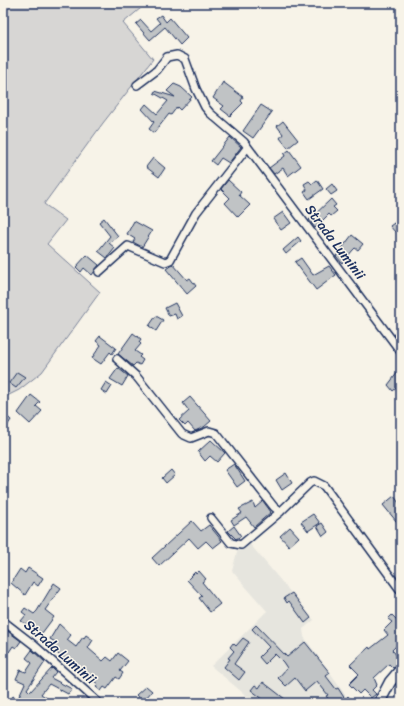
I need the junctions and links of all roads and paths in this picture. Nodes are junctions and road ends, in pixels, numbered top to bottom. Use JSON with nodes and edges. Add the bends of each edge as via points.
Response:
{"nodes":[{"id":1,"x":137,"y":85,"type":"dead end"},
{"id":2,"x":247,"y":148,"type":"junction"},
{"id":3,"x":99,"y":272,"type":"dead end"},
{"id":4,"x":401,"y":352,"type":"edge"},
{"id":5,"x":117,"y":359,"type":"dead end"},
{"id":6,"x":280,"y":512,"type":"junction"},
{"id":7,"x":211,"y":518,"type":"dead end"},
{"id":8,"x":401,"y":591,"type":"edge"},
{"id":9,"x":3,"y":621,"type":"edge"},
{"id":10,"x":401,"y":669,"type":"edge"},
{"id":11,"x":98,"y":703,"type":"edge"},
{"id":12,"x":380,"y":703,"type":"edge"}],
"edges":[{"from":1,"to":2,"type":"street","name":"Strada Luminii","via":[[157,70],[167,57],[182,56],[205,107],[240,138]]},
{"from":2,"to":3,"type":"street","via":[[196,213],[170,260],[166,262],[128,246]]},
{"from":2,"to":4,"type":"street","name":"Strada Luminii"},
{"from":5,"to":6,"type":"street","via":[[136,376],[182,434],[191,438],[209,431],[216,433]]},
{"from":6,"to":7,"type":"street","via":[[241,545],[231,543]]},
{"from":6,"to":8,"type":"street","via":[[310,483],[319,482]]},
{"from":9,"to":11,"type":"street","name":"Strada Luminii","via":[[34,645]]},
{"from":10,"to":12,"type":"street","via":[[390,682]]}]}
